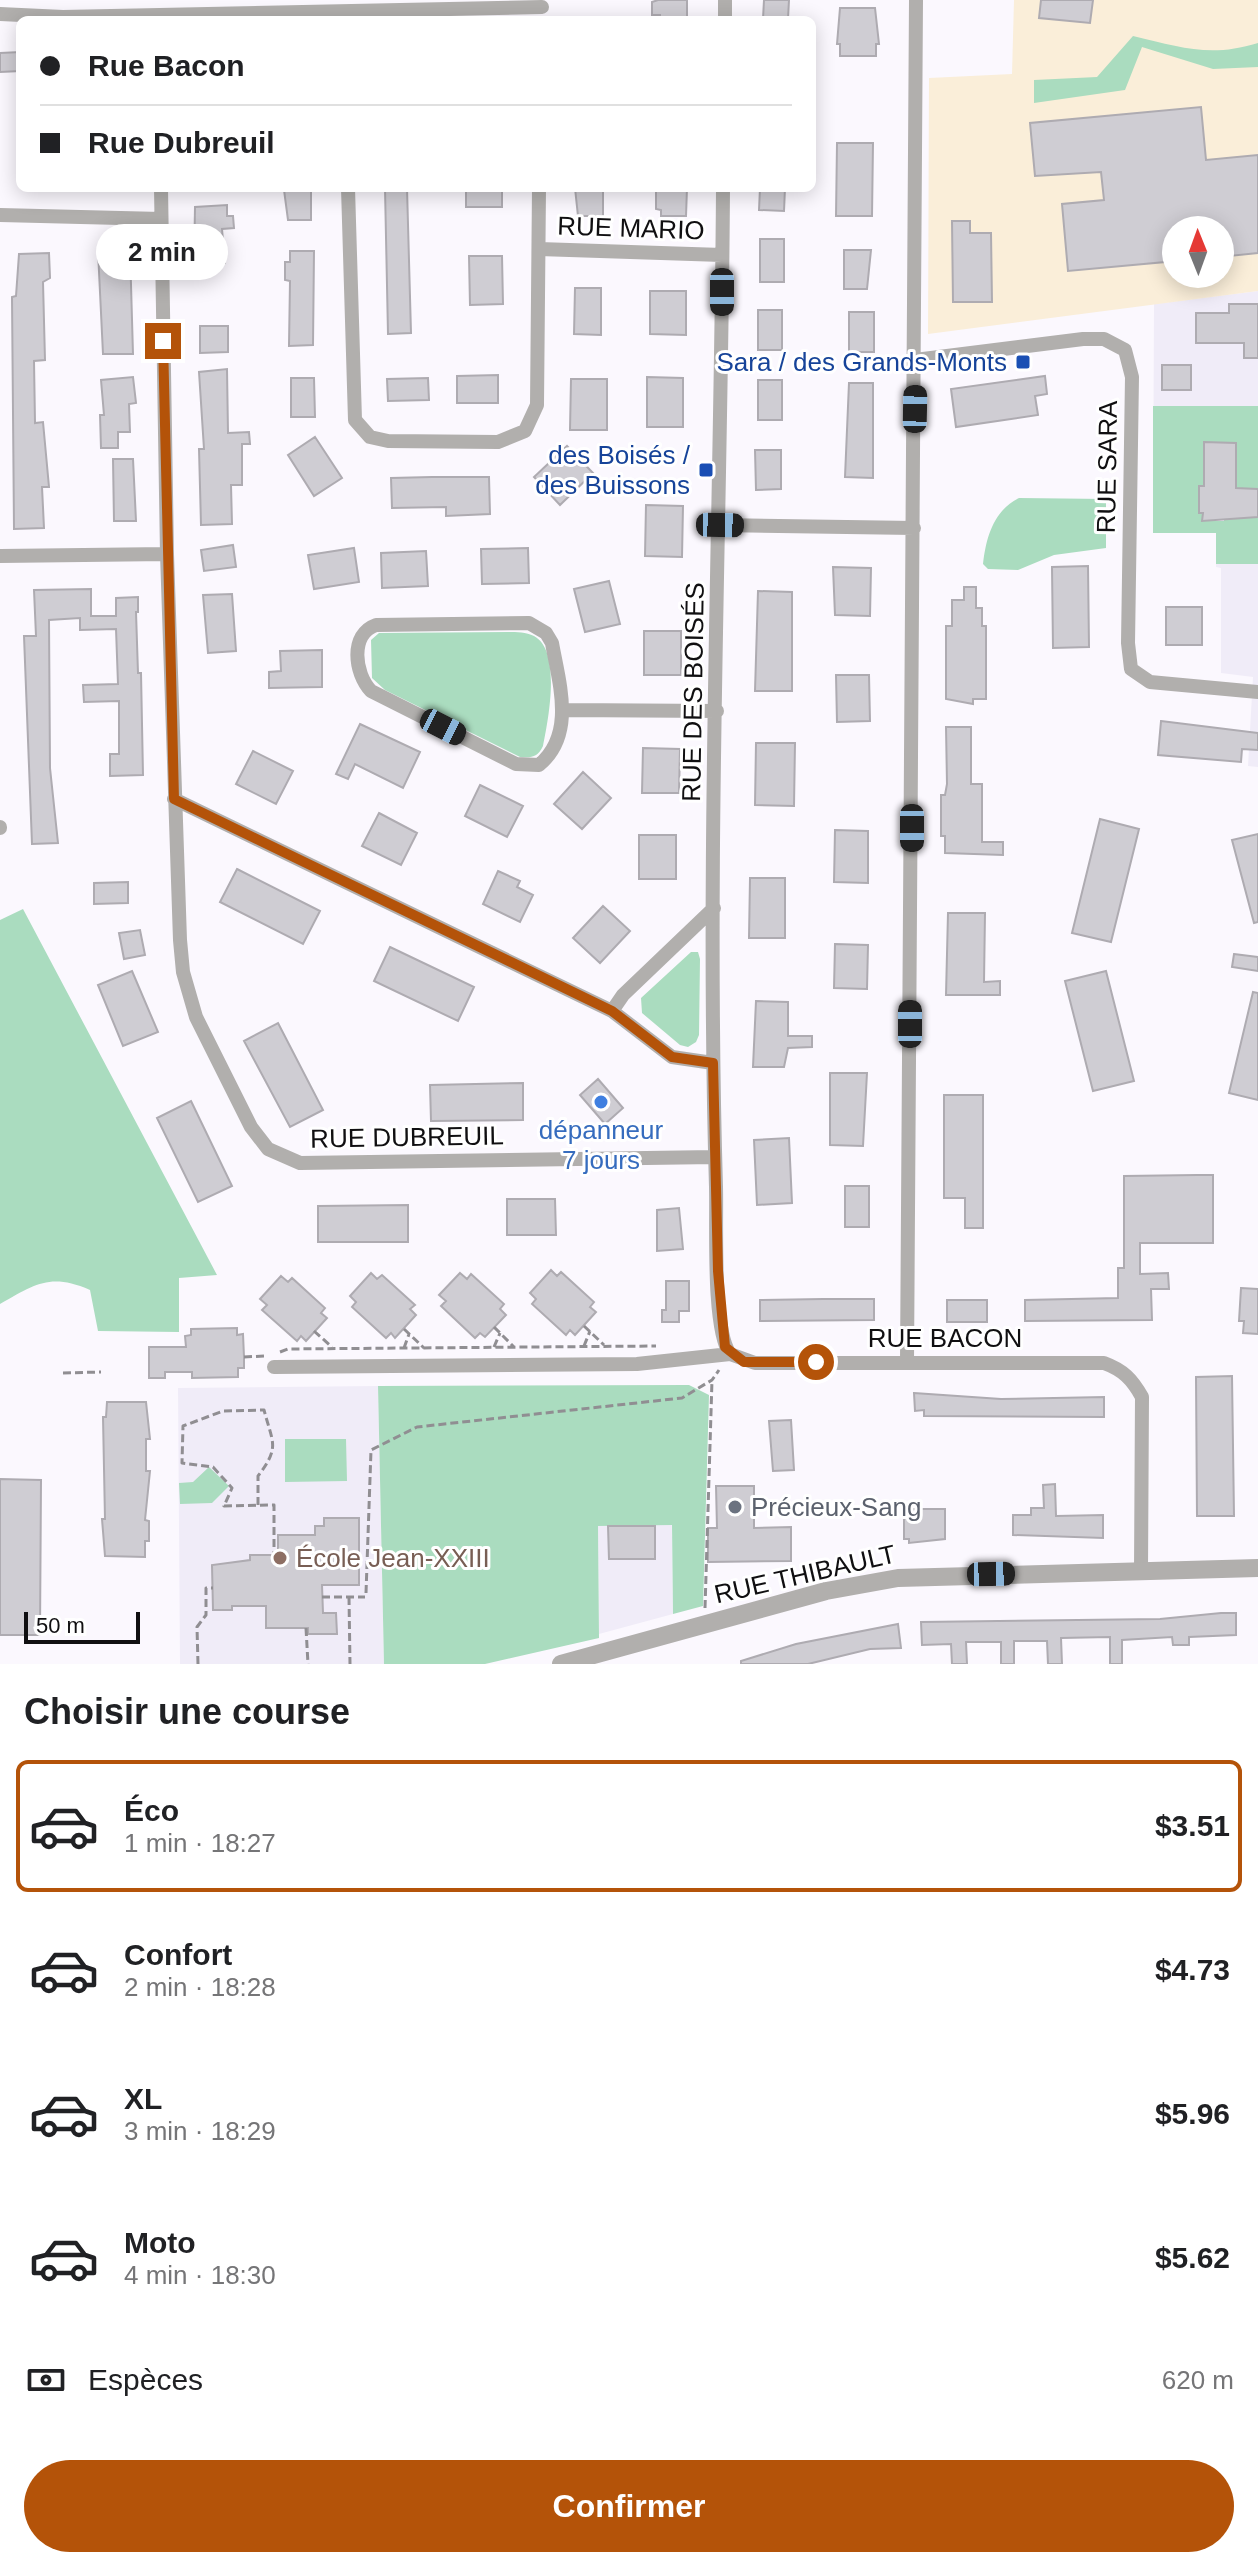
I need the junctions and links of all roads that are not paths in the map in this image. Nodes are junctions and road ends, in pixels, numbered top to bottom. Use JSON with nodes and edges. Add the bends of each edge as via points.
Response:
{"nodes":[{"id":1,"x":916,"y":0,"type":"edge"},
{"id":2,"x":542,"y":9,"type":"edge"},
{"id":3,"x":0,"y":14,"type":"edge"},
{"id":4,"x":352,"y":15,"type":"edge"},
{"id":5,"x":42,"y":16,"type":"edge"},
{"id":6,"x":257,"y":16,"type":"edge"},
{"id":7,"x":161,"y":192,"type":"edge"},
{"id":8,"x":348,"y":192,"type":"edge"},
{"id":9,"x":539,"y":192,"type":"edge"},
{"id":10,"x":723,"y":192,"type":"edge"},
{"id":11,"x":0,"y":215,"type":"edge"},
{"id":12,"x":161,"y":219,"type":"junction"},
{"id":13,"x":539,"y":249,"type":"junction"},
{"id":14,"x":722,"y":255,"type":"junction"},
{"id":15,"x":915,"y":360,"type":"junction"},
{"id":16,"x":720,"y":525,"type":"junction"},
{"id":17,"x":914,"y":528,"type":"junction"},
{"id":18,"x":167,"y":554,"type":"junction"},
{"id":19,"x":0,"y":556,"type":"edge"},
{"id":20,"x":1258,"y":692,"type":"edge"},
{"id":21,"x":565,"y":710,"type":"junction"},
{"id":22,"x":717,"y":711,"type":"junction"},
{"id":23,"x":174,"y":799,"type":"junction"},
{"id":24,"x":714,"y":908,"type":"junction"},
{"id":25,"x":612,"y":1011,"type":"junction"},
{"id":26,"x":713,"y":1063,"type":"junction"},
{"id":27,"x":715,"y":1157,"type":"junction"},
{"id":28,"x":730,"y":1354,"type":"junction"},
{"id":29,"x":907,"y":1363,"type":"junction"},
{"id":30,"x":274,"y":1367,"type":"dead end"},
{"id":31,"x":1258,"y":1568,"type":"edge"},
{"id":32,"x":1141,"y":1571,"type":"junction"},
{"id":33,"x":561,"y":1664,"type":"edge"}],
"edges":[{"from":1,"to":15,"type":"street"},
{"from":2,"to":4,"type":"street"},
{"from":3,"to":5,"type":"street"},
{"from":4,"to":6,"type":"street"},
{"from":7,"to":12,"type":"street","name":"RUE DUBREUIL"},
{"from":8,"to":13,"type":"street","via":[[353,404],[355,420],[370,437],[498,442],[525,431],[537,405]]},
{"from":9,"to":13,"type":"street"},
{"from":10,"to":14,"type":"street","name":"RUE DES BOISÉS"},
{"from":11,"to":12,"type":"street"},
{"from":12,"to":18,"type":"street","name":"RUE DUBREUIL"},
{"from":13,"to":14,"type":"street","name":"RUE MARIO"},
{"from":14,"to":16,"type":"street","name":"RUE DES BOISÉS"},
{"from":15,"to":17,"type":"street"},
{"from":15,"to":20,"type":"street","name":"RUE SARA","via":[[1083,339],[1104,339],[1125,350],[1132,377],[1131,669],[1150,682]]},
{"from":16,"to":17,"type":"street"},
{"from":16,"to":22,"type":"street","name":"RUE DES BOISÉS"},
{"from":17,"to":29,"type":"street"},
{"from":18,"to":19,"type":"street"},
{"from":18,"to":23,"type":"street","name":"RUE DUBREUIL"},
{"from":21,"to":21,"type":"street","via":[[552,643],[535,625],[376,625],[364,631],[358,643],[361,676],[371,691],[516,764],[532,767],[549,757]]},
{"from":21,"to":22,"type":"street"},
{"from":22,"to":24,"type":"street","name":"RUE DES BOISÉS"},
{"from":23,"to":25,"type":"street"},
{"from":23,"to":27,"type":"street","name":"RUE DUBREUIL","via":[[180,940],[188,996],[251,1127],[268,1149],[300,1163]]},
{"from":24,"to":25,"type":"street"},
{"from":24,"to":26,"type":"street","name":"RUE DES BOISÉS"},
{"from":25,"to":26,"type":"street","via":[[672,1057]]},
{"from":26,"to":27,"type":"street","name":"RUE DES BOISÉS"},
{"from":27,"to":28,"type":"street","name":"RUE DES BOISÉS","via":[[722,1338]]},
{"from":28,"to":29,"type":"street","name":"RUE BACON","via":[[755,1363]]},
{"from":28,"to":30,"type":"street","name":"RUE BACON","via":[[637,1364]]},
{"from":29,"to":32,"type":"street","name":"RUE BACON","via":[[1104,1363],[1126,1375],[1142,1397],[1144,1413]]},
{"from":31,"to":32,"type":"street","name":"RUE THIBAULT"},
{"from":32,"to":33,"type":"street","name":"RUE THIBAULT","via":[[898,1578],[826,1591]]}]}
